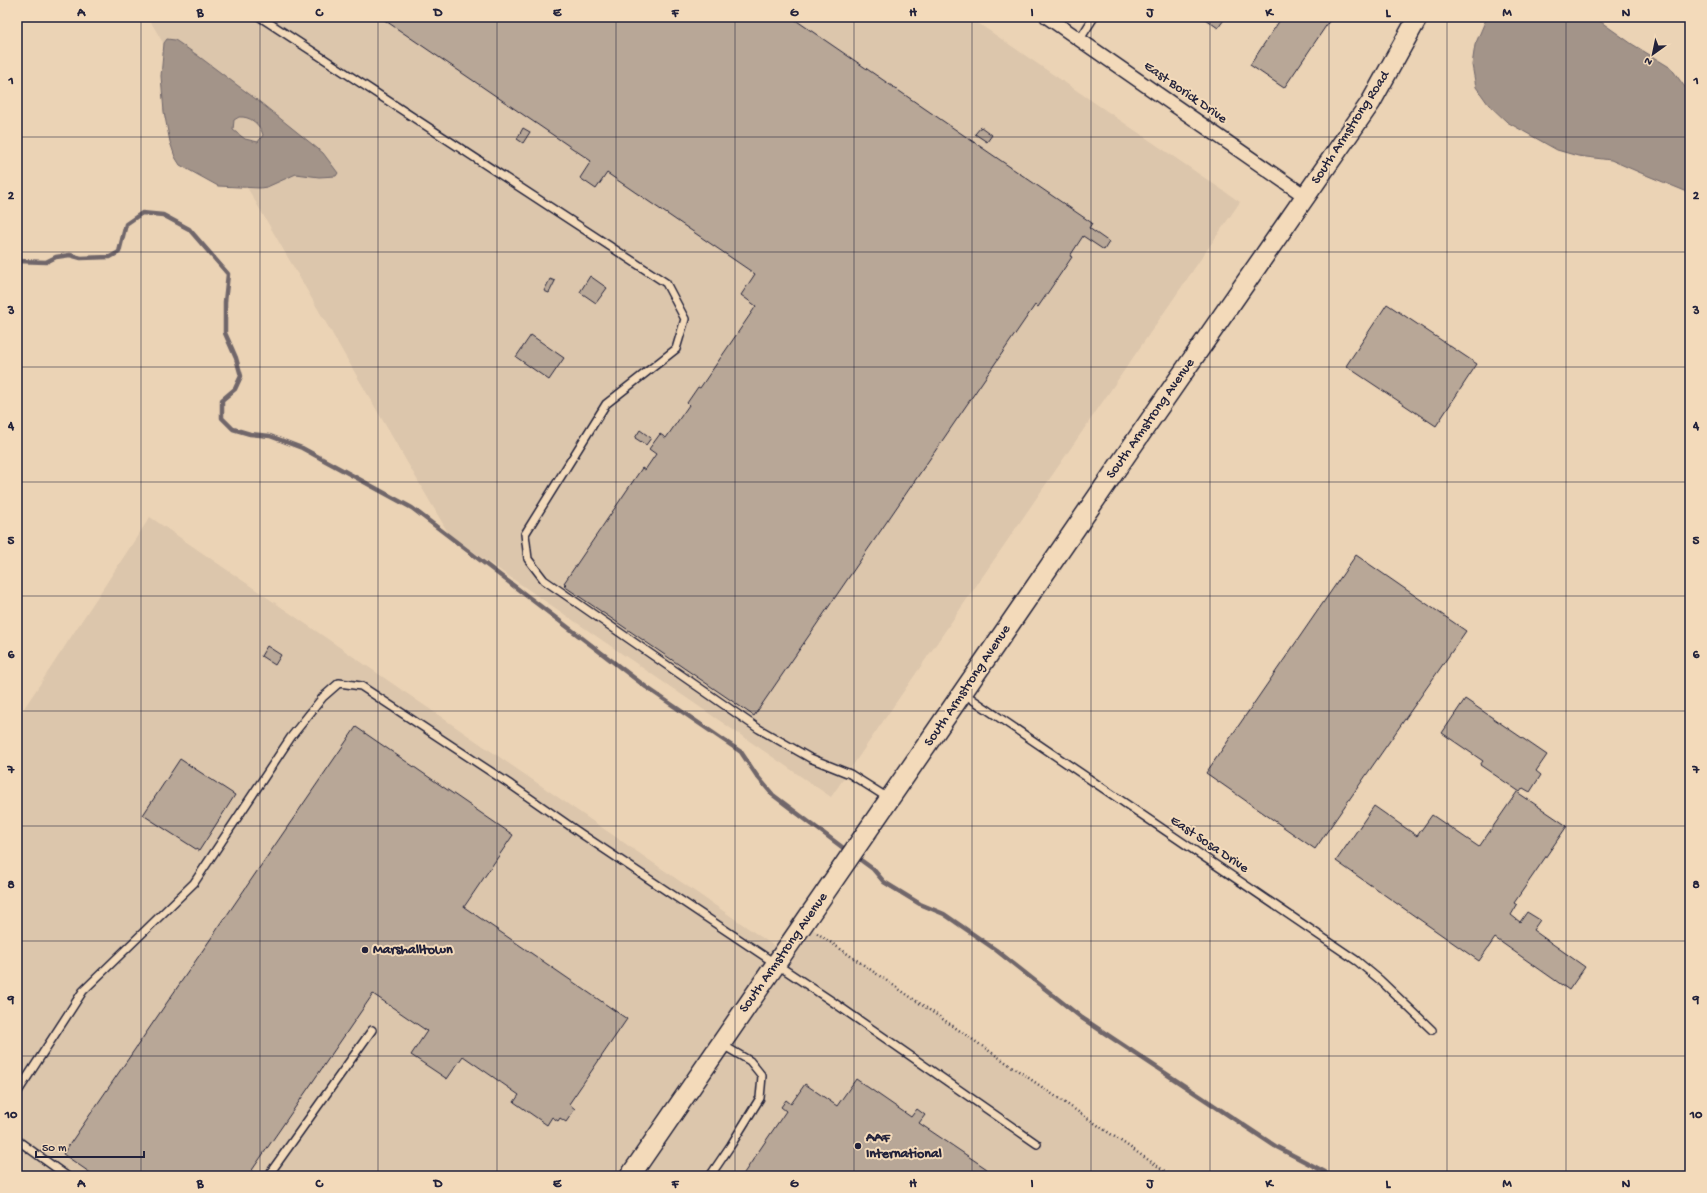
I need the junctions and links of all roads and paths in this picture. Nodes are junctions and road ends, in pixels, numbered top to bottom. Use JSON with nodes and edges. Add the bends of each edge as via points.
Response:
{"nodes":[{"id":1,"x":260,"y":17,"type":"edge"},
{"id":2,"x":1047,"y":17,"type":"edge"},
{"id":3,"x":1094,"y":17,"type":"edge"},
{"id":4,"x":1414,"y":20,"type":"edge"},
{"id":5,"x":1080,"y":39,"type":"junction"},
{"id":6,"x":1305,"y":196,"type":"junction"},
{"id":7,"x":963,"y":693,"type":"junction"},
{"id":8,"x":890,"y":799,"type":"junction"},
{"id":9,"x":804,"y":923,"type":"junction"},
{"id":10,"x":776,"y":963,"type":"junction"},
{"id":11,"x":372,"y":1030,"type":"dead end"},
{"id":12,"x":1432,"y":1030,"type":"dead end"},
{"id":13,"x":721,"y":1044,"type":"junction"},
{"id":14,"x":17,"y":1093,"type":"edge"},
{"id":15,"x":17,"y":1140,"type":"edge"},
{"id":16,"x":1037,"y":1144,"type":"dead end"},
{"id":17,"x":67,"y":1176,"type":"edge"},
{"id":18,"x":268,"y":1176,"type":"edge"},
{"id":19,"x":630,"y":1176,"type":"edge"},
{"id":20,"x":710,"y":1176,"type":"edge"},
{"id":21,"x":1172,"y":1176,"type":"edge"}],
"edges":[{"from":1,"to":8,"type":"lane","via":[[666,283],[685,319],[676,349],[606,404],[525,534],[528,559],[544,580],[760,729],[810,758],[850,774]]},
{"from":2,"to":5,"type":"street","name":"East Borick Drive"},
{"from":3,"to":5,"type":"lane"},
{"from":4,"to":6,"type":"street","name":"South Armstrong Road","via":[[1371,102]]},
{"from":5,"to":6,"type":"street","name":"East Borick Drive"},
{"from":6,"to":7,"type":"street","name":"South Armstrong Avenue"},
{"from":7,"to":8,"type":"street","name":"South Armstrong Avenue"},
{"from":7,"to":12,"type":"lane","name":"East Sosa Drive","via":[[1357,961]]},
{"from":8,"to":9,"type":"street","name":"South Armstrong Avenue"},
{"from":9,"to":10,"type":"street","name":"South Armstrong Avenue"},
{"from":9,"to":21,"type":"path"},
{"from":10,"to":13,"type":"street","name":"South Armstrong Avenue"},
{"from":10,"to":14,"type":"lane","via":[[360,686],[339,683],[322,698],[291,737],[194,883],[83,991]]},
{"from":10,"to":16,"type":"lane"},
{"from":11,"to":18,"type":"lane"},
{"from":13,"to":19,"type":"street","name":"South Armstrong Avenue"},
{"from":13,"to":20,"type":"lane","via":[[750,1061],[762,1076],[760,1098]]},
{"from":15,"to":17,"type":"lane"}]}
